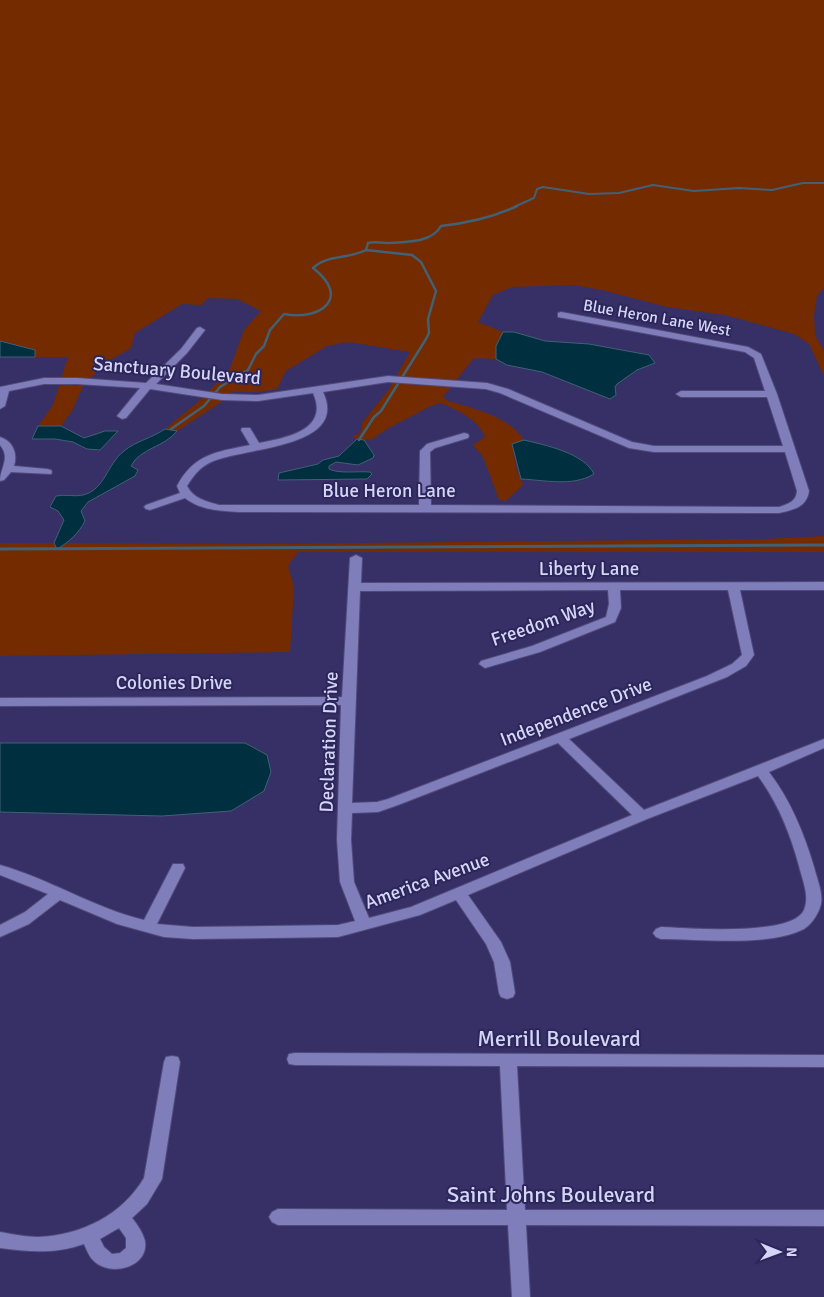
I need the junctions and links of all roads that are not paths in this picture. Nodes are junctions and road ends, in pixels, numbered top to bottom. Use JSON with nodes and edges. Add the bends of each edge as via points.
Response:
{"nodes":[{"id":1,"x":561,"y":316,"type":"dead end"},
{"id":2,"x":200,"y":330,"type":"dead end"},
{"id":3,"x":148,"y":386,"type":"junction"},
{"id":4,"x":2,"y":389,"type":"edge"},
{"id":5,"x":317,"y":390,"type":"junction"},
{"id":6,"x":681,"y":394,"type":"dead end"},
{"id":7,"x":772,"y":394,"type":"junction"},
{"id":8,"x":0,"y":406,"type":"edge"},
{"id":9,"x":122,"y":416,"type":"dead end"},
{"id":10,"x":246,"y":430,"type":"dead end"},
{"id":11,"x":464,"y":436,"type":"dead end"},
{"id":12,"x":0,"y":440,"type":"edge"},
{"id":13,"x":256,"y":447,"type":"junction"},
{"id":14,"x":789,"y":449,"type":"junction"},
{"id":15,"x":8,"y":469,"type":"junction"},
{"id":16,"x":47,"y":472,"type":"dead end"},
{"id":17,"x":0,"y":478,"type":"edge"},
{"id":18,"x":186,"y":494,"type":"junction"},
{"id":19,"x":150,"y":507,"type":"dead end"},
{"id":20,"x":425,"y":508,"type":"junction"},
{"id":21,"x":356,"y":558,"type":"dead end"},
{"id":22,"x":824,"y":586,"type":"edge"},
{"id":23,"x":354,"y":587,"type":"junction"},
{"id":24,"x":733,"y":587,"type":"junction"},
{"id":25,"x":614,"y":588,"type":"junction"},
{"id":26,"x":485,"y":664,"type":"dead end"},
{"id":27,"x":348,"y":701,"type":"junction"},
{"id":28,"x":0,"y":702,"type":"edge"},
{"id":29,"x":560,"y":738,"type":"junction"},
{"id":30,"x":824,"y":742,"type":"edge"},
{"id":31,"x":760,"y":770,"type":"junction"},
{"id":32,"x":345,"y":808,"type":"junction"},
{"id":33,"x":642,"y":816,"type":"junction"},
{"id":34,"x":178,"y":868,"type":"dead end"},
{"id":35,"x":0,"y":870,"type":"edge"},
{"id":36,"x":458,"y":892,"type":"junction"},
{"id":37,"x":57,"y":894,"type":"junction"},
{"id":38,"x":364,"y":925,"type":"junction"},
{"id":39,"x":148,"y":927,"type":"junction"},
{"id":40,"x":0,"y":931,"type":"edge"},
{"id":41,"x":662,"y":933,"type":"dead end"},
{"id":42,"x":507,"y":993,"type":"dead end"},
{"id":43,"x":295,"y":1059,"type":"dead end"},
{"id":44,"x":508,"y":1061,"type":"junction"},
{"id":45,"x":824,"y":1061,"type":"edge"},
{"id":46,"x":172,"y":1062,"type":"dead end"},
{"id":47,"x":121,"y":1217,"type":"junction"},
{"id":48,"x":278,"y":1217,"type":"dead end"},
{"id":49,"x":516,"y":1218,"type":"junction"},
{"id":50,"x":824,"y":1218,"type":"edge"},
{"id":51,"x":89,"y":1235,"type":"junction"},
{"id":52,"x":0,"y":1240,"type":"edge"},
{"id":53,"x":521,"y":1297,"type":"edge"}],
"edges":[{"from":1,"to":7,"type":"street","name":"Blue Heron Lane West","via":[[748,350],[758,356]]},
{"from":2,"to":3,"type":"street","via":[[184,352]]},
{"from":3,"to":4,"type":"street","name":"Sanctuary Boulevard","via":[[59,380]]},
{"from":3,"to":5,"type":"street","name":"Sanctuary Boulevard","via":[[258,398]]},
{"from":3,"to":9,"type":"street"},
{"from":4,"to":8,"type":"street"},
{"from":5,"to":13,"type":"street","via":[[324,411],[310,430]]},
{"from":5,"to":14,"type":"street","name":"Sanctuary Boulevard","via":[[388,379],[487,386],[640,447]]},
{"from":6,"to":7,"type":"street"},
{"from":7,"to":14,"type":"street"},
{"from":10,"to":13,"type":"street"},
{"from":11,"to":20,"type":"street","via":[[431,446],[425,451]]},
{"from":12,"to":15,"type":"street","via":[[12,456]]},
{"from":13,"to":18,"type":"street","via":[[222,455],[195,467],[182,486]]},
{"from":14,"to":20,"type":"street","name":"Blue Heron Lane","via":[[803,497],[779,510]]},
{"from":15,"to":16,"type":"street"},
{"from":15,"to":17,"type":"street"},
{"from":18,"to":19,"type":"street"},
{"from":18,"to":20,"type":"street","name":"Blue Heron Lane","via":[[204,504],[239,509]]},
{"from":21,"to":23,"type":"street","name":"Declaration Drive"},
{"from":22,"to":24,"type":"street","name":"Liberty Lane"},
{"from":23,"to":25,"type":"street","name":"Liberty Lane"},
{"from":23,"to":27,"type":"street","name":"Declaration Drive"},
{"from":24,"to":25,"type":"street","name":"Liberty Lane"},
{"from":24,"to":29,"type":"street","name":"Independence Drive","via":[[747,647],[745,661],[712,679]]},
{"from":25,"to":26,"type":"street","name":"Freedom Way","via":[[616,604],[610,619],[536,649]]},
{"from":27,"to":28,"type":"street","name":"Colonies Drive"},
{"from":27,"to":32,"type":"street","name":"Declaration Drive"},
{"from":29,"to":32,"type":"street","name":"Independence Drive","via":[[378,807]]},
{"from":29,"to":33,"type":"street"},
{"from":30,"to":31,"type":"street","name":"America Avenue"},
{"from":31,"to":33,"type":"street","name":"America Avenue"},
{"from":31,"to":41,"type":"street","via":[[790,816],[814,896],[810,914],[799,924],[785,929],[750,934]]},
{"from":32,"to":38,"type":"street","name":"Declaration Drive","via":[[347,882]]},
{"from":33,"to":36,"type":"street","name":"America Avenue"},
{"from":34,"to":39,"type":"street"},
{"from":35,"to":37,"type":"street","name":"America Avenue"},
{"from":36,"to":38,"type":"street","name":"America Avenue","via":[[415,910]]},
{"from":36,"to":42,"type":"street","via":[[493,942],[502,962]]},
{"from":37,"to":39,"type":"street","name":"America Avenue","via":[[117,919]]},
{"from":37,"to":40,"type":"street","via":[[20,924]]},
{"from":38,"to":39,"type":"street","name":"America Avenue","via":[[319,932],[193,933]]},
{"from":43,"to":44,"type":"street","name":"Merrill Boulevard"},
{"from":44,"to":45,"type":"street","name":"Merrill Boulevard"},
{"from":44,"to":49,"type":"street"},
{"from":46,"to":47,"type":"street","via":[[153,1179],[142,1199]]},
{"from":47,"to":51,"type":"street"},
{"from":47,"to":51,"type":"street","via":[[136,1244],[129,1258],[108,1261],[95,1248]]},
{"from":48,"to":49,"type":"street","name":"Saint Johns Boulevard"},
{"from":49,"to":50,"type":"street","name":"Saint Johns Boulevard"},
{"from":49,"to":53,"type":"street"},
{"from":51,"to":52,"type":"street","via":[[37,1245]]}]}
